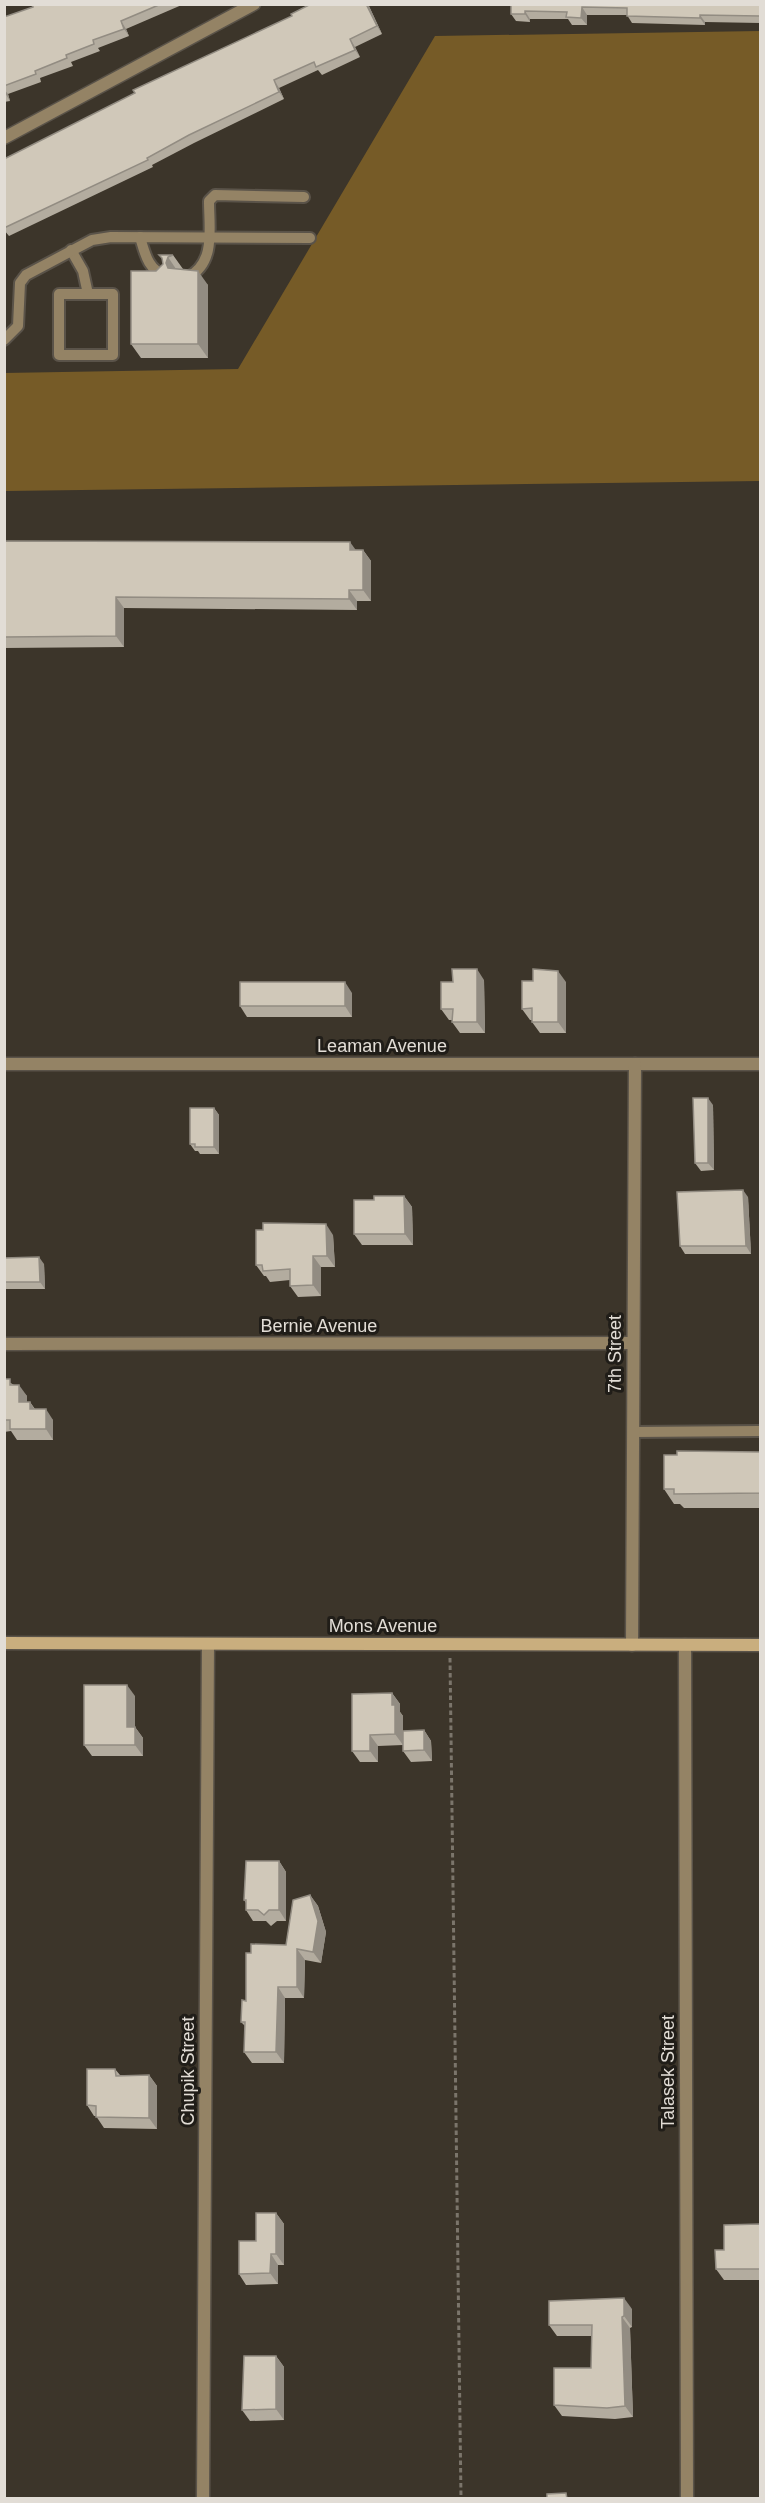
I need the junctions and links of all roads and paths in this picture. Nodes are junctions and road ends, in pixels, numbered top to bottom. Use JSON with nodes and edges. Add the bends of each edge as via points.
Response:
{"nodes":[{"id":1,"x":254,"y":4,"type":"edge"},
{"id":2,"x":4,"y":138,"type":"edge"},
{"id":3,"x":304,"y":197,"type":"dead end"},
{"id":4,"x":140,"y":237,"type":"junction"},
{"id":5,"x":209,"y":238,"type":"junction"},
{"id":6,"x":310,"y":238,"type":"dead end"},
{"id":7,"x":71,"y":250,"type":"junction"},
{"id":8,"x":166,"y":276,"type":"edge"},
{"id":9,"x":183,"y":277,"type":"edge"},
{"id":10,"x":87,"y":294,"type":"junction"},
{"id":11,"x":4,"y":340,"type":"edge"},
{"id":12,"x":4,"y":1064,"type":"edge"},
{"id":13,"x":635,"y":1064,"type":"junction"},
{"id":14,"x":760,"y":1064,"type":"edge"},
{"id":15,"x":633,"y":1343,"type":"junction"},
{"id":16,"x":4,"y":1344,"type":"edge"},
{"id":17,"x":760,"y":1431,"type":"edge"},
{"id":18,"x":633,"y":1432,"type":"junction"},
{"id":19,"x":4,"y":1643,"type":"edge"},
{"id":20,"x":208,"y":1644,"type":"junction"},
{"id":21,"x":450,"y":1644,"type":"junction"},
{"id":22,"x":632,"y":1645,"type":"junction"},
{"id":23,"x":685,"y":1645,"type":"junction"},
{"id":24,"x":760,"y":1645,"type":"edge"},
{"id":25,"x":203,"y":2499,"type":"edge"},
{"id":26,"x":461,"y":2499,"type":"edge"},
{"id":27,"x":687,"y":2499,"type":"edge"}],
"edges":[{"from":1,"to":2,"type":"street"},
{"from":3,"to":5,"type":"lane","via":[[214,195],[209,201]]},
{"from":4,"to":5,"type":"lane"},
{"from":4,"to":7,"type":"lane","via":[[92,240]]},
{"from":4,"to":8,"type":"lane","via":[[147,261],[156,273]]},
{"from":5,"to":6,"type":"lane"},
{"from":5,"to":9,"type":"lane","via":[[206,261],[189,277]]},
{"from":7,"to":10,"type":"lane","via":[[83,271]]},
{"from":7,"to":11,"type":"lane","via":[[26,275],[20,283],[18,326]]},
{"from":10,"to":10,"type":"lane","via":[[59,294],[59,355],[113,355],[113,294]]},
{"from":12,"to":13,"type":"street","name":"Leaman Avenue"},
{"from":13,"to":14,"type":"street","name":"Leaman Avenue"},
{"from":13,"to":15,"type":"street","name":"7th Street"},
{"from":15,"to":16,"type":"street","name":"Bernie Avenue"},
{"from":15,"to":18,"type":"street","name":"7th Street"},
{"from":17,"to":18,"type":"lane"},
{"from":18,"to":22,"type":"street","name":"7th Street"},
{"from":19,"to":20,"type":"street","name":"Mons Avenue"},
{"from":20,"to":21,"type":"street","name":"Mons Avenue"},
{"from":20,"to":25,"type":"street","name":"Chupik Street"},
{"from":21,"to":22,"type":"street","name":"Mons Avenue"},
{"from":21,"to":26,"type":"path"},
{"from":22,"to":23,"type":"street","name":"Mons Avenue"},
{"from":23,"to":24,"type":"street","name":"Mons Avenue"},
{"from":23,"to":27,"type":"street","name":"Talasek Street"}]}
